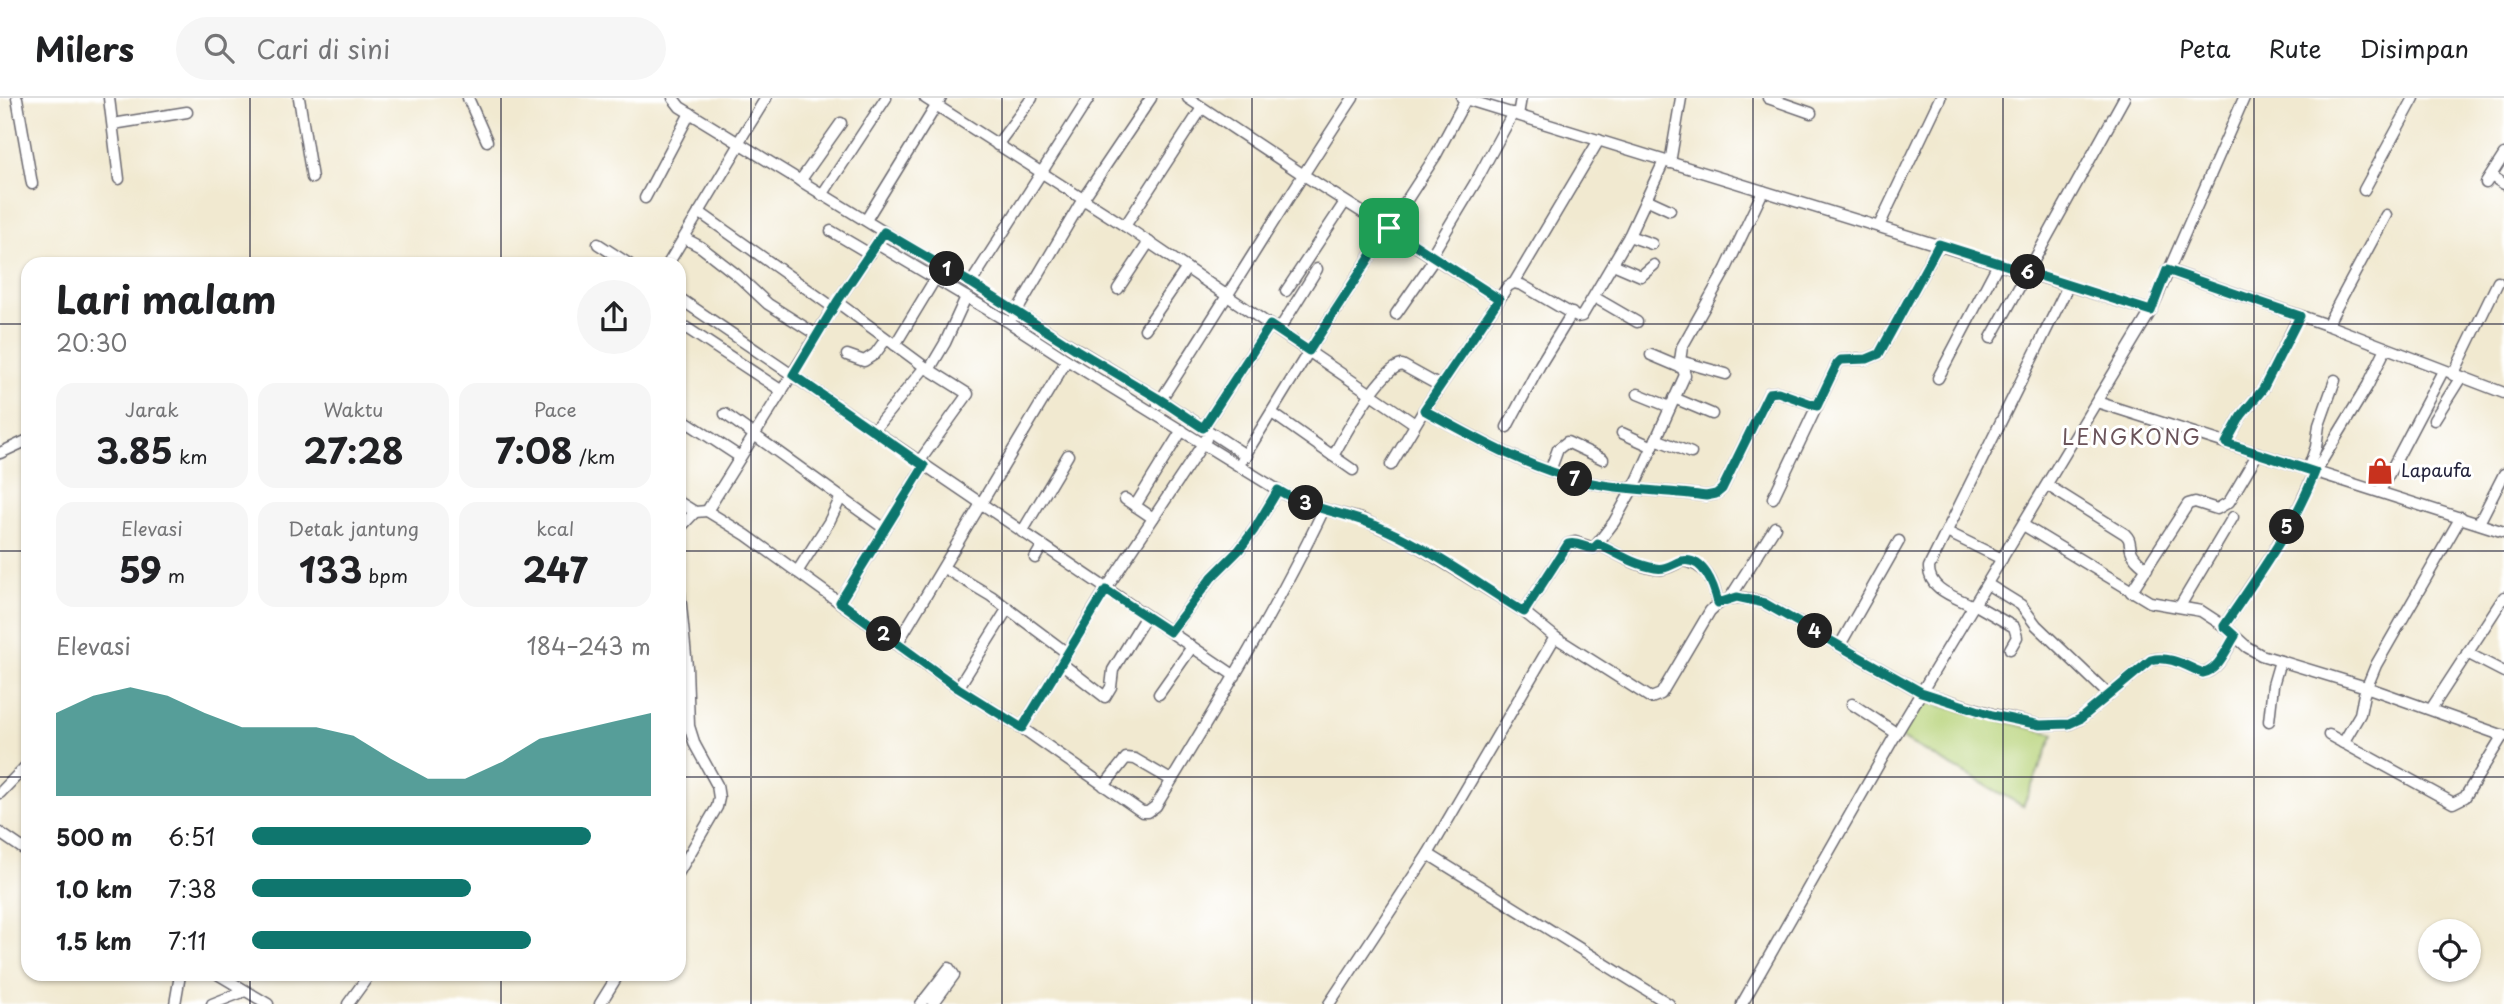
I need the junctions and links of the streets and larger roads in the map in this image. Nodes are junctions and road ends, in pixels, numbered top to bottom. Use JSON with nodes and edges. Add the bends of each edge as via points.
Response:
{"nodes":[{"id":1,"x":16,"y":98,"type":"edge"},
{"id":2,"x":109,"y":98,"type":"edge"},
{"id":3,"x":299,"y":98,"type":"edge"},
{"id":4,"x":468,"y":98,"type":"edge"},
{"id":5,"x":673,"y":98,"type":"edge"},
{"id":6,"x":766,"y":98,"type":"edge"},
{"id":7,"x":886,"y":98,"type":"edge"},
{"id":8,"x":925,"y":98,"type":"edge"},
{"id":9,"x":1032,"y":98,"type":"edge"},
{"id":10,"x":1089,"y":98,"type":"edge"},
{"id":11,"x":1151,"y":98,"type":"edge"},
{"id":12,"x":1188,"y":98,"type":"edge"},
{"id":13,"x":1353,"y":98,"type":"edge"},
{"id":14,"x":1521,"y":98,"type":"edge"},
{"id":15,"x":1681,"y":98,"type":"edge"},
{"id":16,"x":1768,"y":98,"type":"edge"},
{"id":17,"x":1940,"y":98,"type":"edge"},
{"id":18,"x":2124,"y":98,"type":"edge"},
{"id":19,"x":2244,"y":98,"type":"edge"},
{"id":20,"x":2414,"y":98,"type":"edge"},
{"id":21,"x":1464,"y":99,"type":"edge"},
{"id":22,"x":939,"y":102,"type":"edge"},
{"id":23,"x":1202,"y":108,"type":"junction"},
{"id":24,"x":187,"y":112,"type":"dead end"},
{"id":25,"x":690,"y":113,"type":"junction"},
{"id":26,"x":1811,"y":113,"type":"dead end"},
{"id":27,"x":1516,"y":114,"type":"junction"},
{"id":28,"x":841,"y":123,"type":"dead end"},
{"id":29,"x":113,"y":124,"type":"junction"},
{"id":30,"x":1599,"y":140,"type":"junction"},
{"id":31,"x":487,"y":141,"type":"dead end"},
{"id":32,"x":739,"y":144,"type":"junction"},
{"id":33,"x":997,"y":145,"type":"junction"},
{"id":34,"x":2504,"y":155,"type":"edge"},
{"id":35,"x":1667,"y":162,"type":"junction"},
{"id":36,"x":1041,"y":173,"type":"junction"},
{"id":37,"x":1302,"y":174,"type":"junction"},
{"id":38,"x":312,"y":178,"type":"dead end"},
{"id":39,"x":119,"y":179,"type":"dead end"},
{"id":40,"x":800,"y":181,"type":"junction"},
{"id":41,"x":32,"y":184,"type":"dead end"},
{"id":42,"x":2504,"y":184,"type":"edge"},
{"id":43,"x":2364,"y":190,"type":"dead end"},
{"id":44,"x":1763,"y":191,"type":"junction"},
{"id":45,"x":822,"y":195,"type":"junction"},
{"id":46,"x":645,"y":198,"type":"dead end"},
{"id":47,"x":1083,"y":199,"type":"junction"},
{"id":48,"x":1647,"y":199,"type":"junction"},
{"id":49,"x":1345,"y":202,"type":"junction"},
{"id":50,"x":1670,"y":210,"type":"dead end"},
{"id":51,"x":699,"y":212,"type":"junction"},
{"id":52,"x":2386,"y":215,"type":"dead end"},
{"id":53,"x":866,"y":220,"type":"junction"},
{"id":54,"x":1125,"y":226,"type":"junction"},
{"id":55,"x":1879,"y":226,"type":"junction"},
{"id":56,"x":1389,"y":228,"type":"junction"},
{"id":57,"x":831,"y":231,"type":"dead end"},
{"id":58,"x":884,"y":232,"type":"junction"},
{"id":59,"x":1629,"y":236,"type":"junction"},
{"id":60,"x":684,"y":238,"type":"junction"},
{"id":61,"x":1149,"y":242,"type":"junction"},
{"id":62,"x":598,"y":244,"type":"dead end"},
{"id":63,"x":877,"y":244,"type":"junction"},
{"id":64,"x":1652,"y":244,"type":"dead end"},
{"id":65,"x":1939,"y":244,"type":"junction"},
{"id":66,"x":870,"y":254,"type":"junction"},
{"id":67,"x":618,"y":257,"type":"edge"},
{"id":68,"x":672,"y":257,"type":"edge"},
{"id":69,"x":1433,"y":257,"type":"junction"},
{"id":70,"x":1613,"y":264,"type":"junction"},
{"id":71,"x":1998,"y":264,"type":"junction"},
{"id":72,"x":1654,"y":265,"type":"dead end"},
{"id":73,"x":1187,"y":268,"type":"junction"},
{"id":74,"x":1317,"y":269,"type":"dead end"},
{"id":75,"x":2167,"y":270,"type":"junction"},
{"id":76,"x":2028,"y":272,"type":"junction"},
{"id":77,"x":935,"y":279,"type":"junction"},
{"id":78,"x":2498,"y":282,"type":"dead end"},
{"id":79,"x":1514,"y":283,"type":"junction"},
{"id":80,"x":2068,"y":286,"type":"junction"},
{"id":81,"x":965,"y":287,"type":"junction"},
{"id":82,"x":1118,"y":289,"type":"dead end"},
{"id":83,"x":1286,"y":291,"type":"dead end"},
{"id":84,"x":1228,"y":296,"type":"junction"},
{"id":85,"x":1594,"y":297,"type":"junction"},
{"id":86,"x":1499,"y":299,"type":"junction"},
{"id":87,"x":686,"y":303,"type":"edge"},
{"id":88,"x":835,"y":305,"type":"junction"},
{"id":89,"x":2151,"y":311,"type":"junction"},
{"id":90,"x":1572,"y":313,"type":"junction"},
{"id":91,"x":1396,"y":314,"type":"dead end"},
{"id":92,"x":2300,"y":316,"type":"junction"},
{"id":93,"x":1014,"y":317,"type":"junction"},
{"id":94,"x":1637,"y":322,"type":"dead end"},
{"id":95,"x":2327,"y":326,"type":"junction"},
{"id":96,"x":686,"y":328,"type":"edge"},
{"id":97,"x":1275,"y":328,"type":"junction"},
{"id":98,"x":1145,"y":329,"type":"dead end"},
{"id":99,"x":817,"y":335,"type":"junction"},
{"id":100,"x":886,"y":338,"type":"junction"},
{"id":101,"x":1991,"y":338,"type":"dead end"},
{"id":102,"x":895,"y":345,"type":"junction"},
{"id":103,"x":2386,"y":348,"type":"junction"},
{"id":104,"x":1309,"y":351,"type":"junction"},
{"id":105,"x":847,"y":355,"type":"dead end"},
{"id":106,"x":1651,"y":355,"type":"dead end"},
{"id":107,"x":1067,"y":360,"type":"junction"},
{"id":108,"x":1682,"y":365,"type":"junction"},
{"id":109,"x":927,"y":369,"type":"junction"},
{"id":110,"x":1726,"y":374,"type":"dead end"},
{"id":111,"x":2452,"y":374,"type":"junction"},
{"id":112,"x":793,"y":375,"type":"junction"},
{"id":113,"x":1938,"y":378,"type":"dead end"},
{"id":114,"x":2335,"y":380,"type":"dead end"},
{"id":115,"x":1440,"y":386,"type":"junction"},
{"id":116,"x":782,"y":391,"type":"junction"},
{"id":117,"x":1371,"y":393,"type":"junction"},
{"id":118,"x":2504,"y":393,"type":"edge"},
{"id":119,"x":1637,"y":394,"type":"dead end"},
{"id":120,"x":2097,"y":402,"type":"junction"},
{"id":121,"x":1672,"y":403,"type":"junction"},
{"id":122,"x":1157,"y":406,"type":"junction"},
{"id":123,"x":1817,"y":406,"type":"junction"},
{"id":124,"x":1424,"y":410,"type":"junction"},
{"id":125,"x":1272,"y":413,"type":"junction"},
{"id":126,"x":725,"y":414,"type":"dead end"},
{"id":127,"x":1712,"y":414,"type":"dead end"},
{"id":128,"x":2434,"y":419,"type":"dead end"},
{"id":129,"x":686,"y":422,"type":"edge"},
{"id":130,"x":1415,"y":424,"type":"junction"},
{"id":131,"x":1507,"y":427,"type":"dead end"},
{"id":132,"x":1182,"y":430,"type":"junction"},
{"id":133,"x":1207,"y":430,"type":"junction"},
{"id":134,"x":873,"y":431,"type":"junction"},
{"id":135,"x":1622,"y":433,"type":"dead end"},
{"id":136,"x":754,"y":435,"type":"junction"},
{"id":137,"x":21,"y":443,"type":"edge"},
{"id":138,"x":1203,"y":443,"type":"junction"},
{"id":139,"x":1655,"y":443,"type":"junction"},
{"id":140,"x":2226,"y":443,"type":"junction"},
{"id":141,"x":0,"y":453,"type":"edge"},
{"id":142,"x":1692,"y":453,"type":"dead end"},
{"id":143,"x":2258,"y":453,"type":"junction"},
{"id":144,"x":1068,"y":455,"type":"dead end"},
{"id":145,"x":1333,"y":456,"type":"junction"},
{"id":146,"x":740,"y":457,"type":"junction"},
{"id":147,"x":1603,"y":458,"type":"dead end"},
{"id":148,"x":1242,"y":460,"type":"junction"},
{"id":149,"x":921,"y":464,"type":"junction"},
{"id":150,"x":1391,"y":465,"type":"dead end"},
{"id":151,"x":1353,"y":470,"type":"dead end"},
{"id":152,"x":1550,"y":471,"type":"junction"},
{"id":153,"x":2311,"y":471,"type":"junction"},
{"id":154,"x":2504,"y":474,"type":"edge"},
{"id":155,"x":2047,"y":485,"type":"junction"},
{"id":156,"x":1631,"y":488,"type":"junction"},
{"id":157,"x":1278,"y":490,"type":"junction"},
{"id":158,"x":2381,"y":491,"type":"junction"},
{"id":159,"x":841,"y":498,"type":"junction"},
{"id":160,"x":1773,"y":498,"type":"dead end"},
{"id":161,"x":1125,"y":499,"type":"dead end"},
{"id":162,"x":981,"y":504,"type":"junction"},
{"id":163,"x":686,"y":506,"type":"edge"},
{"id":164,"x":1135,"y":506,"type":"junction"},
{"id":165,"x":1324,"y":509,"type":"junction"},
{"id":166,"x":707,"y":511,"type":"junction"},
{"id":167,"x":695,"y":512,"type":"junction"},
{"id":168,"x":2233,"y":517,"type":"dead end"},
{"id":169,"x":2461,"y":517,"type":"junction"},
{"id":170,"x":1153,"y":518,"type":"junction"},
{"id":171,"x":686,"y":522,"type":"edge"},
{"id":172,"x":2479,"y":523,"type":"junction"},
{"id":173,"x":2023,"y":526,"type":"junction"},
{"id":174,"x":1774,"y":527,"type":"dead end"},
{"id":175,"x":885,"y":529,"type":"junction"},
{"id":176,"x":1947,"y":532,"type":"junction"},
{"id":177,"x":2504,"y":532,"type":"edge"},
{"id":178,"x":1022,"y":533,"type":"junction"},
{"id":179,"x":1899,"y":541,"type":"dead end"},
{"id":180,"x":1598,"y":544,"type":"junction"},
{"id":181,"x":1042,"y":546,"type":"junction"},
{"id":182,"x":1035,"y":558,"type":"dead end"},
{"id":183,"x":2002,"y":559,"type":"junction"},
{"id":184,"x":944,"y":568,"type":"junction"},
{"id":185,"x":2147,"y":569,"type":"junction"},
{"id":186,"x":797,"y":572,"type":"junction"},
{"id":187,"x":1987,"y":584,"type":"junction"},
{"id":188,"x":1106,"y":590,"type":"junction"},
{"id":189,"x":2131,"y":592,"type":"junction"},
{"id":190,"x":2504,"y":597,"type":"edge"},
{"id":191,"x":1730,"y":598,"type":"junction"},
{"id":192,"x":840,"y":602,"type":"junction"},
{"id":193,"x":1718,"y":603,"type":"junction"},
{"id":194,"x":1974,"y":605,"type":"junction"},
{"id":195,"x":2180,"y":606,"type":"junction"},
{"id":196,"x":1008,"y":608,"type":"junction"},
{"id":197,"x":1524,"y":612,"type":"junction"},
{"id":198,"x":1146,"y":616,"type":"junction"},
{"id":199,"x":2224,"y":626,"type":"junction"},
{"id":200,"x":1170,"y":632,"type":"junction"},
{"id":201,"x":2235,"y":636,"type":"junction"},
{"id":202,"x":1555,"y":638,"type":"junction"},
{"id":203,"x":897,"y":644,"type":"junction"},
{"id":204,"x":1840,"y":645,"type":"junction"},
{"id":205,"x":1192,"y":647,"type":"junction"},
{"id":206,"x":2010,"y":649,"type":"dead end"},
{"id":207,"x":1067,"y":653,"type":"junction"},
{"id":208,"x":2467,"y":653,"type":"junction"},
{"id":209,"x":2280,"y":661,"type":"junction"},
{"id":210,"x":1061,"y":663,"type":"junction"},
{"id":211,"x":686,"y":673,"type":"edge"},
{"id":212,"x":2504,"y":673,"type":"edge"},
{"id":213,"x":1236,"y":676,"type":"junction"},
{"id":214,"x":2366,"y":687,"type":"junction"},
{"id":215,"x":958,"y":688,"type":"junction"},
{"id":216,"x":1921,"y":692,"type":"junction"},
{"id":217,"x":1159,"y":694,"type":"dead end"},
{"id":218,"x":2109,"y":695,"type":"junction"},
{"id":219,"x":1852,"y":704,"type":"dead end"},
{"id":220,"x":2431,"y":709,"type":"junction"},
{"id":221,"x":2269,"y":721,"type":"dead end"},
{"id":222,"x":1022,"y":728,"type":"junction"},
{"id":223,"x":1896,"y":733,"type":"junction"},
{"id":224,"x":2329,"y":735,"type":"dead end"},
{"id":225,"x":2504,"y":736,"type":"edge"},
{"id":226,"x":2343,"y":743,"type":"junction"},
{"id":227,"x":21,"y":771,"type":"edge"},
{"id":228,"x":1171,"y":780,"type":"junction"},
{"id":229,"x":1104,"y":786,"type":"junction"},
{"id":230,"x":0,"y":793,"type":"edge"},
{"id":231,"x":0,"y":833,"type":"edge"},
{"id":232,"x":21,"y":847,"type":"edge"},
{"id":233,"x":1427,"y":854,"type":"junction"},
{"id":234,"x":686,"y":860,"type":"edge"},
{"id":235,"x":179,"y":981,"type":"edge"},
{"id":236,"x":229,"y":981,"type":"edge"},
{"id":237,"x":365,"y":981,"type":"edge"},
{"id":238,"x":614,"y":981,"type":"edge"},
{"id":239,"x":246,"y":991,"type":"junction"},
{"id":240,"x":175,"y":1004,"type":"edge"},
{"id":241,"x":212,"y":1004,"type":"edge"},
{"id":242,"x":268,"y":1004,"type":"edge"},
{"id":243,"x":348,"y":1004,"type":"edge"},
{"id":244,"x":600,"y":1004,"type":"edge"},
{"id":245,"x":921,"y":1004,"type":"edge"},
{"id":246,"x":933,"y":1004,"type":"edge"},
{"id":247,"x":1329,"y":1004,"type":"edge"},
{"id":248,"x":1669,"y":1004,"type":"edge"},
{"id":249,"x":1742,"y":1004,"type":"edge"}],
"edges":[{"from":1,"to":41,"type":"street"},
{"from":2,"to":29,"type":"street"},
{"from":3,"to":38,"type":"street"},
{"from":4,"to":31,"type":"street"},
{"from":5,"to":25,"type":"street"},
{"from":6,"to":32,"type":"street"},
{"from":7,"to":45,"type":"street"},
{"from":8,"to":22,"type":"street"},
{"from":9,"to":33,"type":"street"},
{"from":10,"to":36,"type":"street"},
{"from":11,"to":47,"type":"street"},
{"from":12,"to":23,"type":"street"},
{"from":13,"to":37,"type":"street"},
{"from":14,"to":27,"type":"street"},
{"from":15,"to":35,"type":"street"},
{"from":16,"to":26,"type":"street"},
{"from":17,"to":55,"type":"street"},
{"from":18,"to":76,"type":"street"},
{"from":19,"to":75,"type":"street"},
{"from":20,"to":43,"type":"street"},
{"from":21,"to":27,"type":"street"},
{"from":21,"to":56,"type":"street","via":[[1436,155]]},
{"from":22,"to":33,"type":"street"},
{"from":22,"to":53,"type":"street"},
{"from":23,"to":37,"type":"street"},
{"from":23,"to":54,"type":"street"},
{"from":24,"to":29,"type":"street"},
{"from":25,"to":32,"type":"street"},
{"from":25,"to":46,"type":"street"},
{"from":27,"to":30,"type":"street"},
{"from":27,"to":69,"type":"street"},
{"from":28,"to":40,"type":"street"},
{"from":29,"to":39,"type":"street"},
{"from":30,"to":35,"type":"street"},
{"from":30,"to":79,"type":"street"},
{"from":32,"to":40,"type":"street"},
{"from":32,"to":51,"type":"street"},
{"from":33,"to":36,"type":"street"},
{"from":34,"to":42,"type":"street","via":[[2488,179]]},
{"from":35,"to":44,"type":"street"},
{"from":35,"to":48,"type":"street"},
{"from":36,"to":47,"type":"street"},
{"from":36,"to":81,"type":"street"},
{"from":37,"to":49,"type":"street"},
{"from":37,"to":84,"type":"street"},
{"from":40,"to":45,"type":"street"},
{"from":44,"to":55,"type":"street"},
{"from":44,"to":108,"type":"street","via":[[1682,347]]},
{"from":45,"to":53,"type":"street"},
{"from":47,"to":54,"type":"street"},
{"from":47,"to":93,"type":"street"},
{"from":48,"to":50,"type":"street"},
{"from":48,"to":59,"type":"street"},
{"from":49,"to":56,"type":"street"},
{"from":49,"to":83,"type":"street"},
{"from":51,"to":60,"type":"street"},
{"from":51,"to":88,"type":"street"},
{"from":52,"to":95,"type":"street"},
{"from":53,"to":58,"type":"street"},
{"from":54,"to":61,"type":"street"},
{"from":55,"to":65,"type":"street"},
{"from":56,"to":69,"type":"street"},
{"from":56,"to":104,"type":"street"},
{"from":57,"to":66,"type":"street"},
{"from":58,"to":63,"type":"street"},
{"from":58,"to":81,"type":"street"},
{"from":59,"to":64,"type":"street"},
{"from":59,"to":70,"type":"street"},
{"from":60,"to":68,"type":"street"},
{"from":60,"to":99,"type":"street","via":[[737,275],[768,304]]},
{"from":61,"to":73,"type":"street"},
{"from":61,"to":82,"type":"street"},
{"from":62,"to":67,"type":"street"},
{"from":63,"to":66,"type":"street"},
{"from":63,"to":77,"type":"street"},
{"from":65,"to":71,"type":"street"},
{"from":65,"to":123,"type":"street","via":[[1879,354],[1841,360]]},
{"from":66,"to":88,"type":"street"},
{"from":69,"to":86,"type":"street"},
{"from":69,"to":91,"type":"street"},
{"from":70,"to":72,"type":"street","via":[[1641,276]]},
{"from":70,"to":85,"type":"street"},
{"from":71,"to":76,"type":"street"},
{"from":71,"to":113,"type":"street"},
{"from":73,"to":84,"type":"street"},
{"from":73,"to":98,"type":"street"},
{"from":74,"to":97,"type":"street"},
{"from":75,"to":89,"type":"street"},
{"from":75,"to":92,"type":"street"},
{"from":76,"to":80,"type":"street"},
{"from":76,"to":101,"type":"street"},
{"from":77,"to":81,"type":"street"},
{"from":77,"to":102,"type":"street"},
{"from":78,"to":111,"type":"street"},
{"from":79,"to":86,"type":"street"},
{"from":79,"to":90,"type":"street"},
{"from":80,"to":89,"type":"street"},
{"from":80,"to":176,"type":"street"},
{"from":81,"to":93,"type":"street"},
{"from":81,"to":93,"type":"street"},
{"from":81,"to":109,"type":"street","via":[[945,343]]},
{"from":84,"to":97,"type":"street"},
{"from":84,"to":122,"type":"street"},
{"from":85,"to":90,"type":"street","via":[[1582,316]]},
{"from":85,"to":94,"type":"street"},
{"from":86,"to":115,"type":"street"},
{"from":87,"to":112,"type":"street"},
{"from":88,"to":99,"type":"street"},
{"from":88,"to":100,"type":"street"},
{"from":89,"to":120,"type":"street"},
{"from":90,"to":131,"type":"street"},
{"from":92,"to":95,"type":"street"},
{"from":92,"to":140,"type":"street","via":[[2263,389]]},
{"from":93,"to":107,"type":"street"},
{"from":93,"to":122,"type":"street"},
{"from":95,"to":103,"type":"street"},
{"from":96,"to":116,"type":"street"},
{"from":97,"to":104,"type":"street"},
{"from":97,"to":133,"type":"street"},
{"from":99,"to":112,"type":"street"},
{"from":100,"to":102,"type":"street"},
{"from":100,"to":105,"type":"street","via":[[864,361]]},
{"from":102,"to":109,"type":"street"},
{"from":103,"to":111,"type":"street"},
{"from":103,"to":153,"type":"street","via":[[2368,385]]},
{"from":104,"to":117,"type":"street"},
{"from":104,"to":125,"type":"street"},
{"from":106,"to":108,"type":"street"},
{"from":107,"to":122,"type":"street"},
{"from":107,"to":162,"type":"street"},
{"from":108,"to":110,"type":"street"},
{"from":108,"to":121,"type":"street","via":[[1685,375]]},
{"from":109,"to":134,"type":"street"},
{"from":109,"to":149,"type":"street","via":[[968,394]]},
{"from":111,"to":118,"type":"street"},
{"from":111,"to":128,"type":"street"},
{"from":111,"to":158,"type":"street"},
{"from":112,"to":116,"type":"street"},
{"from":112,"to":134,"type":"street"},
{"from":114,"to":153,"type":"street","via":[[2319,425]]},
{"from":115,"to":117,"type":"street","via":[[1402,365],[1395,366]]},
{"from":115,"to":124,"type":"street"},
{"from":116,"to":136,"type":"street"},
{"from":117,"to":130,"type":"street"},
{"from":117,"to":145,"type":"street"},
{"from":119,"to":121,"type":"street"},
{"from":120,"to":140,"type":"street"},
{"from":120,"to":155,"type":"street"},
{"from":121,"to":127,"type":"street"},
{"from":121,"to":139,"type":"street"},
{"from":122,"to":132,"type":"street"},
{"from":122,"to":133,"type":"street"},
{"from":123,"to":156,"type":"street","via":[[1769,393],[1716,494]]},
{"from":123,"to":160,"type":"street"},
{"from":124,"to":130,"type":"street"},
{"from":124,"to":152,"type":"street"},
{"from":125,"to":145,"type":"street"},
{"from":125,"to":148,"type":"street"},
{"from":126,"to":136,"type":"street"},
{"from":129,"to":146,"type":"street"},
{"from":130,"to":150,"type":"street"},
{"from":132,"to":138,"type":"street"},
{"from":132,"to":164,"type":"street"},
{"from":133,"to":138,"type":"street"},
{"from":133,"to":148,"type":"street"},
{"from":134,"to":149,"type":"street"},
{"from":135,"to":139,"type":"street"},
{"from":136,"to":146,"type":"street"},
{"from":136,"to":159,"type":"street"},
{"from":137,"to":141,"type":"street"},
{"from":138,"to":148,"type":"street"},
{"from":138,"to":170,"type":"street"},
{"from":139,"to":142,"type":"street"},
{"from":139,"to":156,"type":"street"},
{"from":140,"to":143,"type":"street"},
{"from":143,"to":153,"type":"street"},
{"from":143,"to":185,"type":"street","via":[[2230,502],[2217,509],[2188,504]]},
{"from":144,"to":178,"type":"street"},
{"from":145,"to":151,"type":"street"},
{"from":146,"to":166,"type":"street"},
{"from":147,"to":152,"type":"street","via":[[1567,442]]},
{"from":148,"to":157,"type":"street"},
{"from":149,"to":162,"type":"street"},
{"from":149,"to":175,"type":"street"},
{"from":152,"to":156,"type":"street","via":[[1589,483]]},
{"from":153,"to":158,"type":"street"},
{"from":153,"to":199,"type":"street","via":[[2299,508]]},
{"from":154,"to":172,"type":"street"},
{"from":155,"to":173,"type":"street"},
{"from":155,"to":185,"type":"street","via":[[2125,534],[2134,557]]},
{"from":156,"to":180,"type":"street"},
{"from":157,"to":165,"type":"street"},
{"from":157,"to":200,"type":"street","via":[[1239,550]]},
{"from":158,"to":169,"type":"street"},
{"from":159,"to":175,"type":"street"},
{"from":159,"to":186,"type":"street"},
{"from":161,"to":164,"type":"street"},
{"from":162,"to":178,"type":"street"},
{"from":162,"to":184,"type":"street"},
{"from":163,"to":167,"type":"street"},
{"from":164,"to":170,"type":"street"},
{"from":165,"to":197,"type":"street","via":[[1361,519],[1407,540]]},
{"from":165,"to":213,"type":"street"},
{"from":166,"to":167,"type":"street"},
{"from":166,"to":186,"type":"street"},
{"from":167,"to":171,"type":"street"},
{"from":168,"to":195,"type":"street"},
{"from":169,"to":172,"type":"street"},
{"from":169,"to":214,"type":"street"},
{"from":170,"to":188,"type":"street"},
{"from":172,"to":177,"type":"street"},
{"from":173,"to":183,"type":"street"},
{"from":173,"to":189,"type":"street"},
{"from":174,"to":191,"type":"street"},
{"from":175,"to":192,"type":"street"},
{"from":176,"to":183,"type":"street"},
{"from":176,"to":194,"type":"street","via":[[1928,576],[1936,587]]},
{"from":178,"to":181,"type":"street"},
{"from":179,"to":204,"type":"street"},
{"from":180,"to":193,"type":"street","via":[[1656,569],[1683,561],[1704,569]]},
{"from":180,"to":197,"type":"street","via":[[1590,548],[1568,544]]},
{"from":181,"to":182,"type":"street"},
{"from":181,"to":188,"type":"street"},
{"from":183,"to":187,"type":"street"},
{"from":184,"to":196,"type":"street"},
{"from":184,"to":203,"type":"street"},
{"from":185,"to":189,"type":"street"},
{"from":186,"to":192,"type":"street"},
{"from":187,"to":194,"type":"street"},
{"from":187,"to":218,"type":"street","via":[[2021,605]]},
{"from":188,"to":198,"type":"street"},
{"from":188,"to":207,"type":"street"},
{"from":189,"to":195,"type":"street","via":[[2157,604]]},
{"from":190,"to":208,"type":"street"},
{"from":191,"to":193,"type":"street"},
{"from":191,"to":204,"type":"street","via":[[1764,603]]},
{"from":192,"to":203,"type":"street"},
{"from":193,"to":202,"type":"street","via":[[1657,697],[1651,698]]},
{"from":194,"to":206,"type":"street","via":[[2014,627],[2017,636]]},
{"from":194,"to":216,"type":"street"},
{"from":195,"to":199,"type":"street"},
{"from":196,"to":207,"type":"street"},
{"from":196,"to":215,"type":"street"},
{"from":197,"to":202,"type":"street"},
{"from":198,"to":200,"type":"street"},
{"from":198,"to":210,"type":"street","via":[[1113,670],[1105,697]]},
{"from":199,"to":201,"type":"street"},
{"from":200,"to":205,"type":"street"},
{"from":201,"to":209,"type":"street","via":[[2261,655]]},
{"from":201,"to":218,"type":"street","via":[[2209,672],[2160,658],[2151,660]]},
{"from":202,"to":233,"type":"street"},
{"from":203,"to":215,"type":"street"},
{"from":204,"to":216,"type":"street"},
{"from":205,"to":213,"type":"street"},
{"from":205,"to":217,"type":"street"},
{"from":207,"to":210,"type":"street"},
{"from":208,"to":212,"type":"street"},
{"from":208,"to":220,"type":"street"},
{"from":209,"to":214,"type":"street"},
{"from":209,"to":221,"type":"street"},
{"from":210,"to":222,"type":"street"},
{"from":211,"to":234,"type":"street","via":[[691,736],[719,797]]},
{"from":213,"to":228,"type":"street"},
{"from":214,"to":220,"type":"street"},
{"from":214,"to":226,"type":"street","via":[[2363,706]]},
{"from":215,"to":222,"type":"street"},
{"from":216,"to":218,"type":"street","via":[[2040,725],[2069,724]]},
{"from":216,"to":223,"type":"street"},
{"from":219,"to":223,"type":"street"},
{"from":220,"to":225,"type":"street"},
{"from":222,"to":229,"type":"street"},
{"from":223,"to":249,"type":"street"},
{"from":224,"to":226,"type":"street"},
{"from":225,"to":226,"type":"street","via":[[2465,797],[2453,803]]},
{"from":227,"to":230,"type":"street"},
{"from":228,"to":229,"type":"street","via":[[1126,758]]},
{"from":228,"to":229,"type":"street","via":[[1148,812]]},
{"from":231,"to":232,"type":"street"},
{"from":233,"to":247,"type":"street"},
{"from":233,"to":248,"type":"street"},
{"from":235,"to":240,"type":"street"},
{"from":236,"to":239,"type":"street"},
{"from":237,"to":243,"type":"street"},
{"from":238,"to":244,"type":"street"},
{"from":239,"to":241,"type":"street"},
{"from":239,"to":242,"type":"street"},
{"from":245,"to":246,"type":"street","via":[[949,968],[954,975]]}]}
